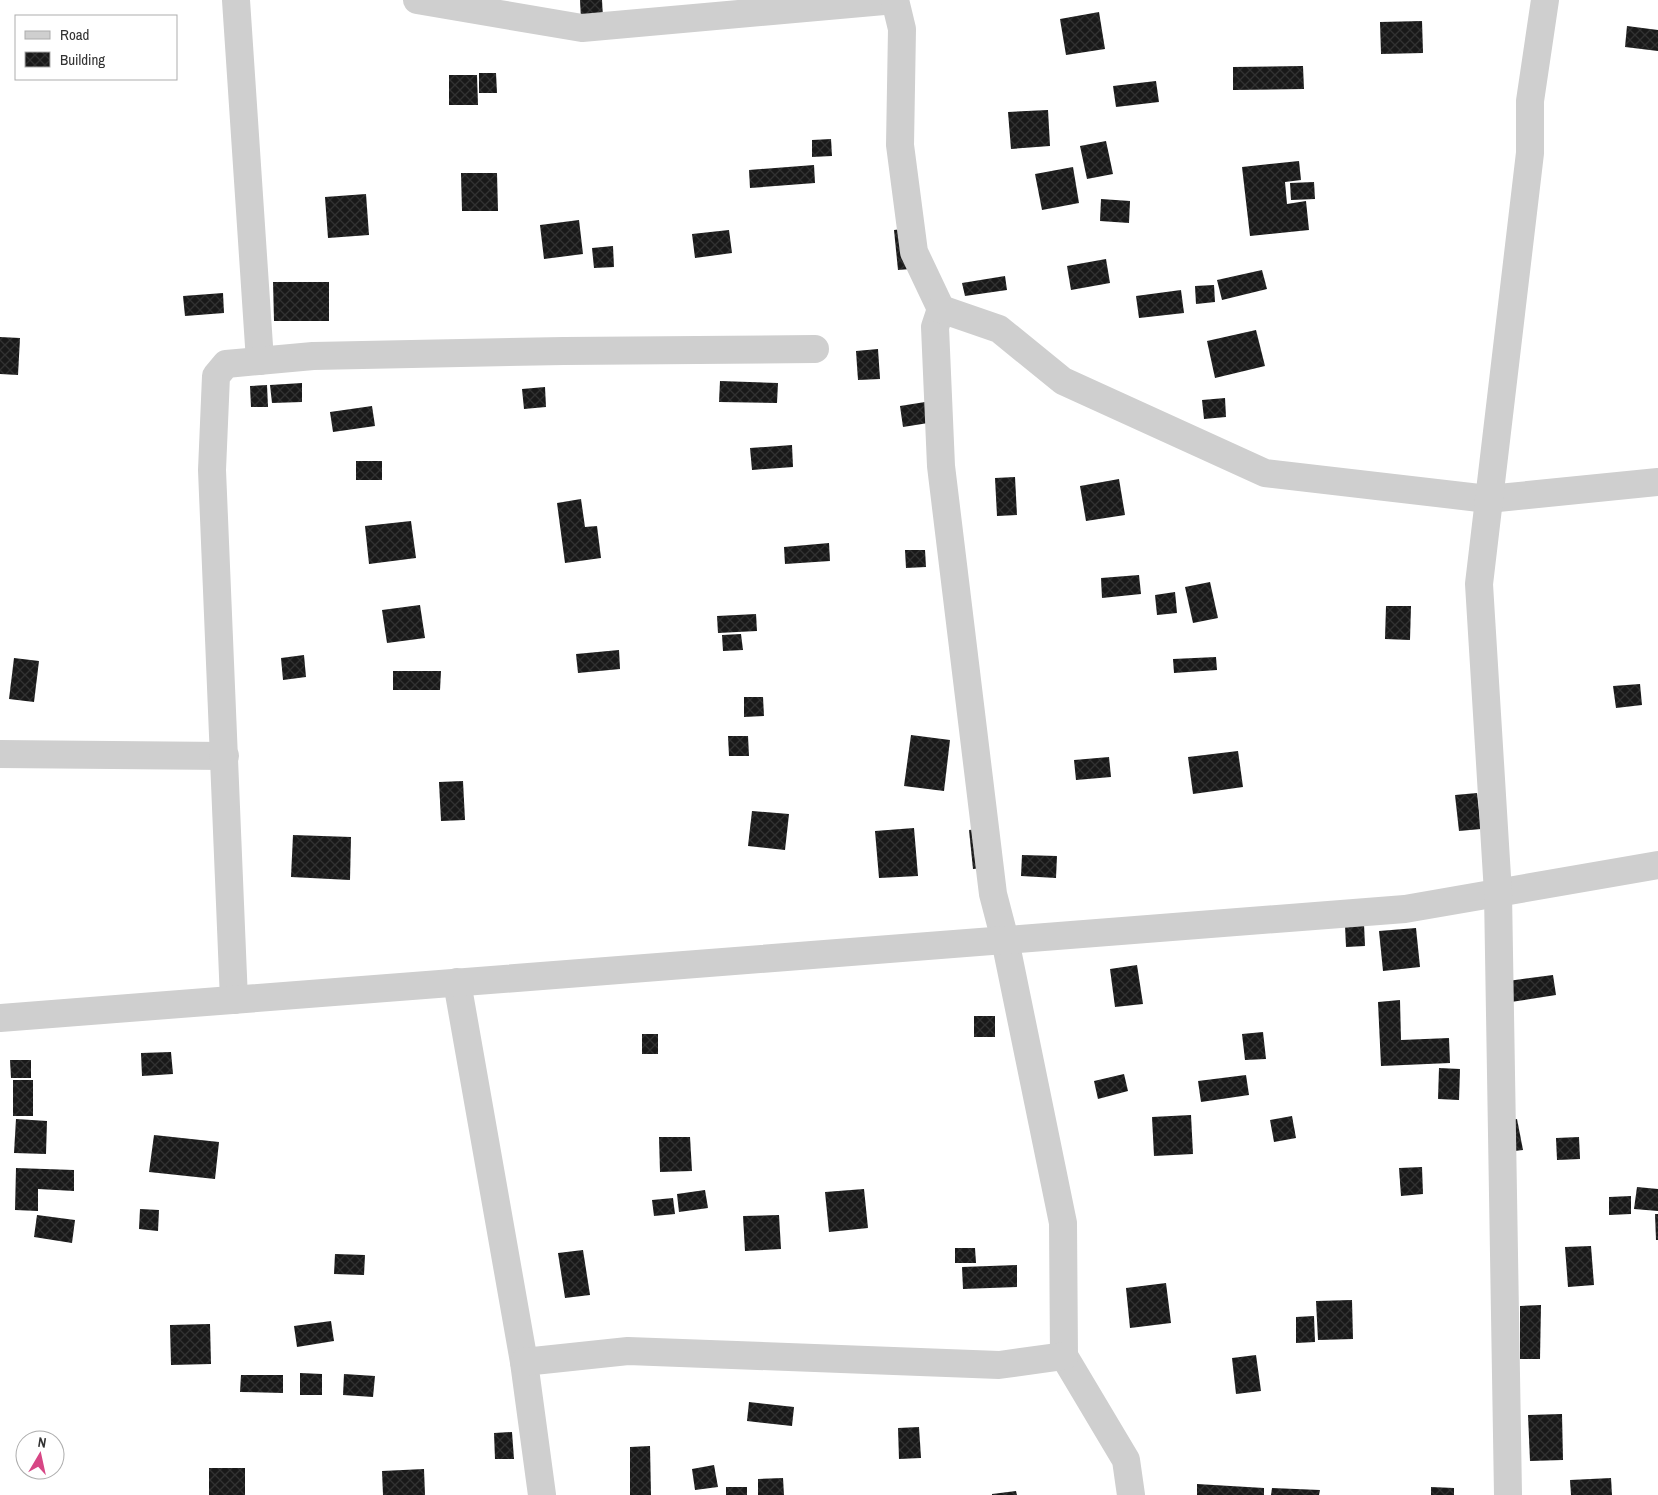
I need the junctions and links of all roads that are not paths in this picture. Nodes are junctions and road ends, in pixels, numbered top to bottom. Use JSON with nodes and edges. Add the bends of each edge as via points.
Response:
{"nodes":[{"id":1,"x":236,"y":0,"type":"edge"},
{"id":2,"x":416,"y":0,"type":"edge"},
{"id":3,"x":895,"y":0,"type":"edge"},
{"id":4,"x":1545,"y":0,"type":"edge"},
{"id":5,"x":941,"y":309,"type":"junction"},
{"id":6,"x":815,"y":350,"type":"dead end"},
{"id":7,"x":260,"y":361,"type":"junction"},
{"id":8,"x":1658,"y":482,"type":"edge"},
{"id":9,"x":1488,"y":499,"type":"junction"},
{"id":10,"x":0,"y":754,"type":"edge"},
{"id":11,"x":225,"y":756,"type":"junction"},
{"id":12,"x":1658,"y":865,"type":"edge"},
{"id":13,"x":1498,"y":893,"type":"junction"},
{"id":14,"x":1005,"y":940,"type":"junction"},
{"id":15,"x":457,"y":982,"type":"junction"},
{"id":16,"x":234,"y":1000,"type":"junction"},
{"id":17,"x":0,"y":1018,"type":"edge"},
{"id":18,"x":1064,"y":1356,"type":"junction"},
{"id":19,"x":524,"y":1362,"type":"junction"},
{"id":20,"x":542,"y":1495,"type":"edge"},
{"id":21,"x":1130,"y":1495,"type":"edge"},
{"id":22,"x":1508,"y":1495,"type":"edge"}],
"edges":[{"from":1,"to":7,"type":"street"},
{"from":2,"to":3,"type":"street","via":[[582,28]]},
{"from":3,"to":5,"type":"street","via":[[902,29],[900,145],[914,252]]},
{"from":4,"to":9,"type":"street","via":[[1530,101],[1530,153]]},
{"from":5,"to":9,"type":"street","via":[[999,329],[1063,381],[1266,473]]},
{"from":5,"to":14,"type":"street","via":[[935,327],[941,466],[993,894]]},
{"from":6,"to":7,"type":"street","via":[[313,356]]},
{"from":7,"to":11,"type":"street","via":[[226,364],[216,376],[212,470]]},
{"from":8,"to":9,"type":"street"},
{"from":9,"to":13,"type":"street","via":[[1478,584]]},
{"from":10,"to":11,"type":"street"},
{"from":11,"to":16,"type":"street"},
{"from":12,"to":13,"type":"street"},
{"from":13,"to":14,"type":"street","via":[[1405,909]]},
{"from":13,"to":22,"type":"street"},
{"from":14,"to":15,"type":"street"},
{"from":14,"to":18,"type":"street","via":[[1063,1223]]},
{"from":15,"to":16,"type":"street"},
{"from":15,"to":19,"type":"street"},
{"from":16,"to":17,"type":"street"},
{"from":18,"to":19,"type":"street","via":[[999,1365],[628,1351]]},
{"from":18,"to":21,"type":"street","via":[[1126,1460]]},
{"from":19,"to":20,"type":"street"}]}
